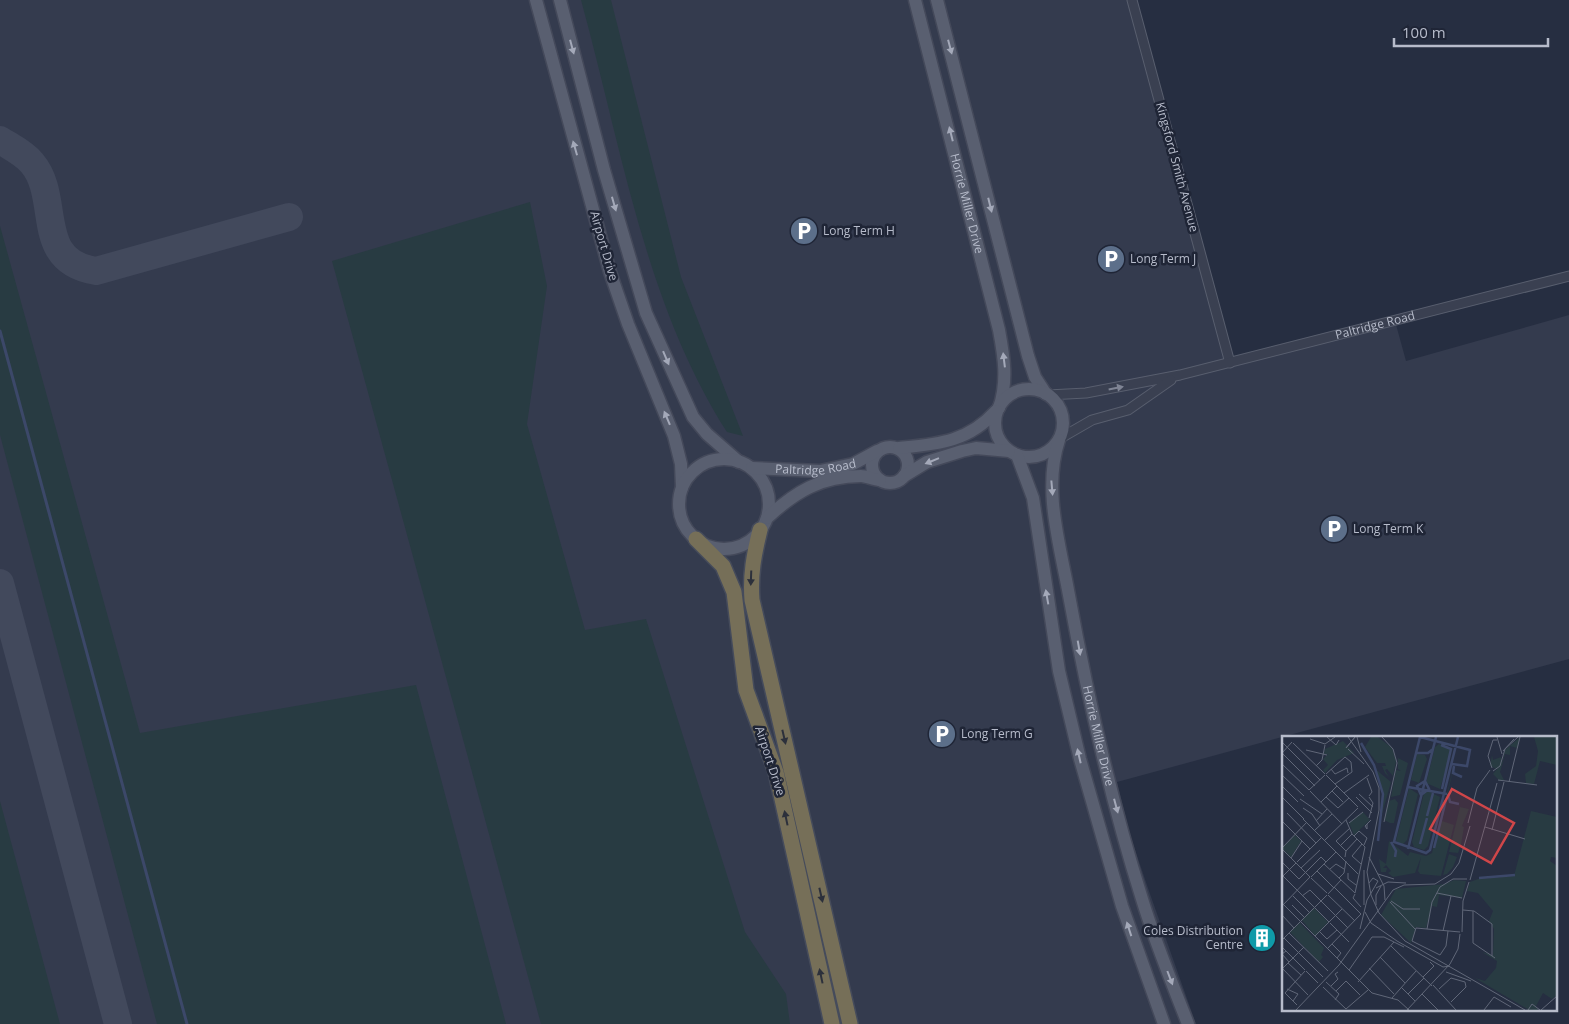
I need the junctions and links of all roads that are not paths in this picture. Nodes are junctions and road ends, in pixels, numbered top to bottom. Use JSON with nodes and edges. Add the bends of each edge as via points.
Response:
{"nodes":[{"id":1,"x":536,"y":0,"type":"edge"},
{"id":2,"x":560,"y":0,"type":"edge"},
{"id":3,"x":915,"y":0,"type":"edge"},
{"id":4,"x":937,"y":0,"type":"edge"},
{"id":5,"x":1132,"y":0,"type":"edge"},
{"id":6,"x":1569,"y":276,"type":"edge"},
{"id":7,"x":1230,"y":363,"type":"junction"},
{"id":8,"x":1180,"y":375,"type":"junction"},
{"id":9,"x":1047,"y":394,"type":"junction"},
{"id":10,"x":998,"y":408,"type":"junction"},
{"id":11,"x":1059,"y":440,"type":"junction"},
{"id":12,"x":899,"y":448,"type":"junction"},
{"id":13,"x":877,"y":451,"type":"junction"},
{"id":14,"x":1013,"y":453,"type":"junction"},
{"id":15,"x":739,"y":462,"type":"junction"},
{"id":16,"x":752,"y":468,"type":"junction"},
{"id":17,"x":904,"y":476,"type":"junction"},
{"id":18,"x":880,"y":480,"type":"junction"},
{"id":19,"x":682,"y":488,"type":"junction"},
{"id":20,"x":763,"y":524,"type":"junction"},
{"id":21,"x":696,"y":539,"type":"junction"},
{"id":22,"x":832,"y":1024,"type":"edge"},
{"id":23,"x":850,"y":1024,"type":"edge"},
{"id":24,"x":1164,"y":1024,"type":"edge"},
{"id":25,"x":1188,"y":1024,"type":"edge"}],
"edges":[{"from":19,"to":1,"type":"main road","name":"Airport Drive","one_way":true,"via":[[674,436],[610,272]]},
{"from":2,"to":15,"type":"main road","name":"Airport Drive","one_way":true,"via":[[604,170],[646,312],[693,417]]},
{"from":10,"to":3,"type":"main road","name":"Horrie Miller Drive","one_way":true,"via":[[1005,378],[1000,330]]},
{"from":4,"to":9,"type":"main road","name":"Horrie Miller Drive","one_way":true,"via":[[1028,356],[1035,377]]},
{"from":5,"to":7,"type":"street","name":"Kingsford Smith Avenue"},
{"from":6,"to":7,"type":"street","name":"Paltridge Road"},
{"from":7,"to":8,"type":"street","name":"Paltridge Road"},
{"from":9,"to":8,"type":"street","name":"Paltridge Road","one_way":true,"via":[[1094,392]]},
{"from":8,"to":11,"type":"street","name":"Paltridge Road","via":[[1135,406],[1092,420]]},
{"from":9,"to":10,"type":"main road","via":[[1020,390]]},
{"from":9,"to":11,"type":"main road","via":[[1063,419]]},
{"from":10,"to":12,"type":"main road","via":[[985,424],[967,435]]},
{"from":10,"to":14,"type":"main road","via":[[998,438]]},
{"from":11,"to":14,"type":"main road","via":[[1038,456]]},
{"from":11,"to":25,"type":"main road","name":"Horrie Miller Drive","one_way":true,"via":[[1053,459],[1052,493],[1089,701],[1140,892]]},
{"from":12,"to":13,"type":"main road","via":[[887,446]]},
{"from":12,"to":17,"type":"main road","via":[[908,460]]},
{"from":13,"to":16,"type":"main road","name":"Paltridge Road","via":[[853,464],[820,471]]},
{"from":13,"to":18,"type":"main road","via":[[871,467]]},
{"from":14,"to":17,"type":"main road","one_way":true,"via":[[976,448],[927,462]]},
{"from":24,"to":14,"type":"main road","name":"Horrie Miller Drive","one_way":true,"via":[[1119,898],[1080,759],[1060,671],[1033,498]]},
{"from":15,"to":16,"type":"main road"},
{"from":15,"to":19,"type":"main road","via":[[722,459],[705,463],[691,473]]},
{"from":16,"to":20,"type":"main road","via":[[766,487],[769,502]]},
{"from":17,"to":18,"type":"main road","via":[[895,482]]},
{"from":18,"to":20,"type":"main road","name":"Paltridge Road","via":[[856,477],[806,487],[792,495]]},
{"from":19,"to":21,"type":"main road","via":[[680,516]]},
{"from":20,"to":21,"type":"main road","via":[[747,542],[730,548],[712,547]]},
{"from":20,"to":23,"type":"highway","name":"Airport Drive","one_way":true,"via":[[750,581],[752,600]]},
{"from":22,"to":21,"type":"highway","name":"Airport Drive","one_way":true,"via":[[776,772],[746,690],[734,592],[723,566]]}]}
